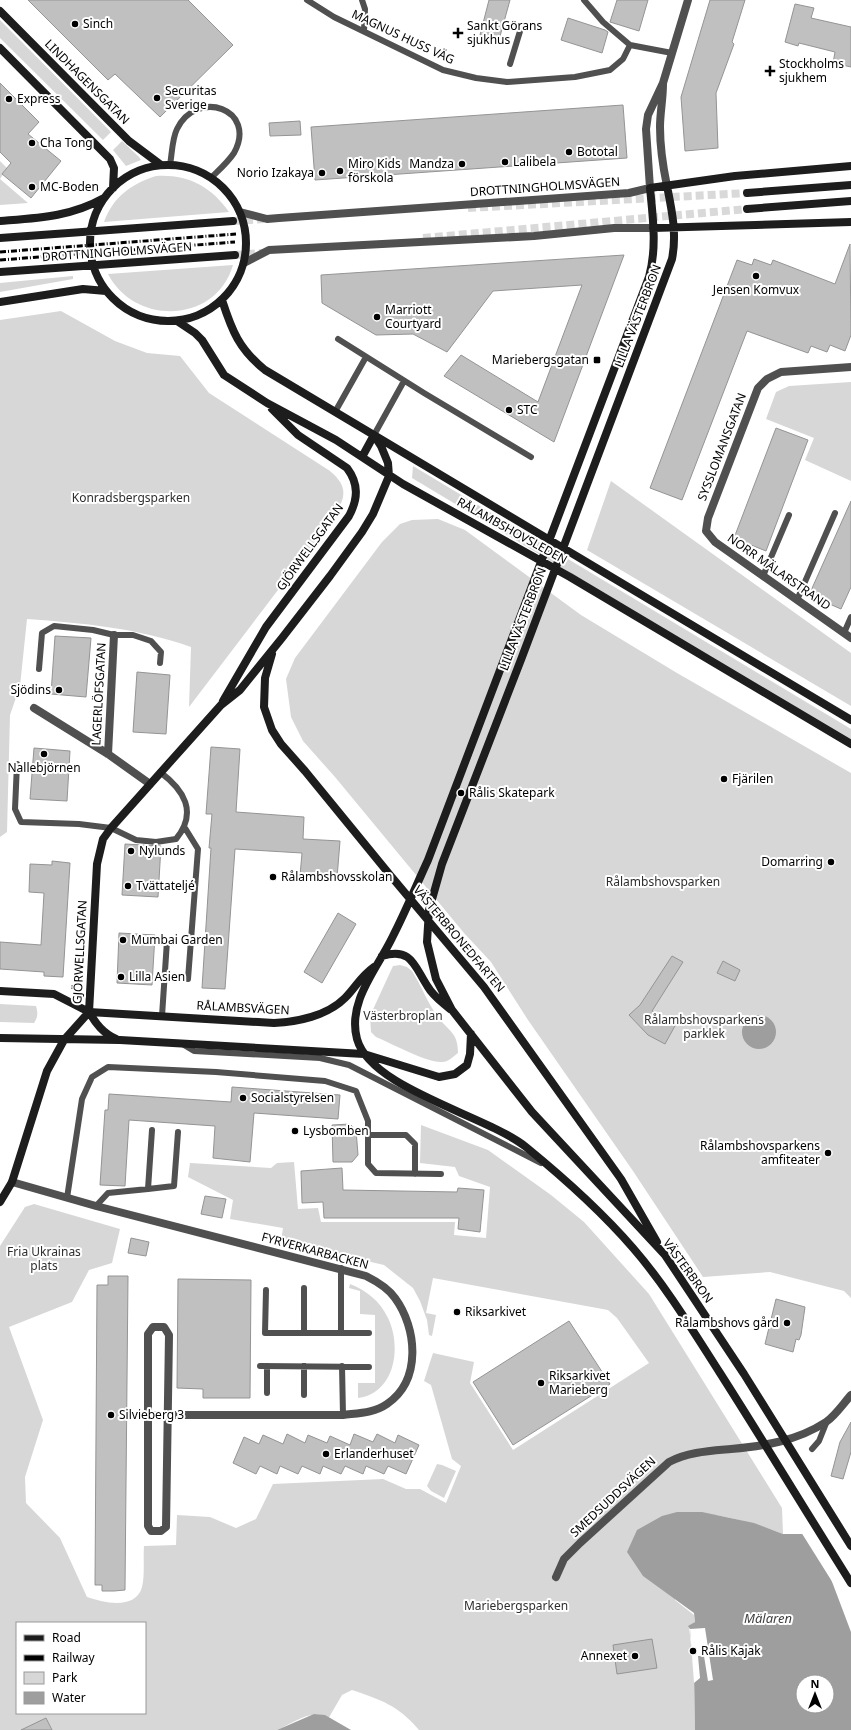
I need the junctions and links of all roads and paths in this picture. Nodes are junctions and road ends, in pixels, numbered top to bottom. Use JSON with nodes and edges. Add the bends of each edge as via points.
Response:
{"nodes":[{"id":1,"x":307,"y":0,"type":"edge"},
{"id":2,"x":362,"y":0,"type":"edge"},
{"id":3,"x":584,"y":0,"type":"edge"},
{"id":4,"x":688,"y":0,"type":"edge"},
{"id":5,"x":0,"y":11,"type":"edge"},
{"id":6,"x":521,"y":28,"type":"dead end"},
{"id":7,"x":364,"y":31,"type":"junction"},
{"id":8,"x":630,"y":45,"type":"junction"},
{"id":9,"x":0,"y":48,"type":"edge"},
{"id":10,"x":672,"y":53,"type":"junction"},
{"id":11,"x":510,"y":64,"type":"dead end"},
{"id":12,"x":663,"y":83,"type":"junction"},
{"id":13,"x":166,"y":165,"type":"junction"},
{"id":14,"x":851,"y":166,"type":"edge"},
{"id":15,"x":211,"y":178,"type":"junction"},
{"id":16,"x":851,"y":185,"type":"edge"},
{"id":17,"x":667,"y":186,"type":"junction"},
{"id":18,"x":113,"y":188,"type":"junction"},
{"id":19,"x":650,"y":188,"type":"junction"},
{"id":20,"x":746,"y":193,"type":"tunnel mouth"},
{"id":21,"x":105,"y":198,"type":"junction"},
{"id":22,"x":851,"y":201,"type":"edge"},
{"id":23,"x":747,"y":208,"type":"tunnel mouth"},
{"id":24,"x":240,"y":212,"type":"junction"},
{"id":25,"x":0,"y":221,"type":"edge"},
{"id":26,"x":233,"y":221,"type":"tunnel mouth"},
{"id":27,"x":851,"y":222,"type":"edge"},
{"id":28,"x":675,"y":227,"type":"junction"},
{"id":29,"x":653,"y":228,"type":"junction"},
{"id":30,"x":0,"y":238,"type":"edge"},
{"id":31,"x":236,"y":256,"type":"tunnel mouth"},
{"id":32,"x":244,"y":263,"type":"junction"},
{"id":33,"x":0,"y":272,"type":"edge"},
{"id":34,"x":106,"y":290,"type":"junction"},
{"id":35,"x":222,"y":300,"type":"junction"},
{"id":36,"x":0,"y":302,"type":"edge"},
{"id":37,"x":177,"y":321,"type":"junction"},
{"id":38,"x":338,"y":339,"type":"dead end"},
{"id":39,"x":366,"y":357,"type":"junction"},
{"id":40,"x":851,"y":367,"type":"edge"},
{"id":41,"x":404,"y":381,"type":"junction"},
{"id":42,"x":266,"y":403,"type":"junction"},
{"id":43,"x":335,"y":412,"type":"junction"},
{"id":44,"x":374,"y":435,"type":"junction"},
{"id":45,"x":362,"y":457,"type":"junction"},
{"id":46,"x":531,"y":457,"type":"dead end"},
{"id":47,"x":389,"y":476,"type":"junction"},
{"id":48,"x":836,"y":513,"type":"dead end"},
{"id":49,"x":789,"y":515,"type":"dead end"},
{"id":50,"x":708,"y":518,"type":"joint"},
{"id":51,"x":763,"y":576,"type":"junction"},
{"id":52,"x":796,"y":600,"type":"junction"},
{"id":53,"x":851,"y":617,"type":"edge"},
{"id":54,"x":844,"y":633,"type":"junction"},
{"id":55,"x":114,"y":635,"type":"junction"},
{"id":56,"x":282,"y":638,"type":"junction"},
{"id":57,"x":851,"y":638,"type":"edge"},
{"id":58,"x":160,"y":663,"type":"dead end"},
{"id":59,"x":39,"y":669,"type":"dead end"},
{"id":60,"x":221,"y":705,"type":"junction"},
{"id":61,"x":34,"y":708,"type":"dead end"},
{"id":62,"x":851,"y":720,"type":"edge"},
{"id":63,"x":851,"y":744,"type":"edge"},
{"id":64,"x":108,"y":754,"type":"junction"},
{"id":65,"x":17,"y":764,"type":"dead end"},
{"id":66,"x":160,"y":772,"type":"junction"},
{"id":67,"x":150,"y":784,"type":"junction"},
{"id":68,"x":111,"y":828,"type":"junction"},
{"id":69,"x":185,"y":828,"type":"junction"},
{"id":70,"x":168,"y":941,"type":"dead end"},
{"id":71,"x":382,"y":956,"type":"junction"},
{"id":72,"x":376,"y":966,"type":"junction"},
{"id":73,"x":188,"y":979,"type":"dead end"},
{"id":74,"x":0,"y":991,"type":"edge"},
{"id":75,"x":452,"y":1010,"type":"junction"},
{"id":76,"x":89,"y":1012,"type":"junction"},
{"id":77,"x":162,"y":1016,"type":"junction"},
{"id":78,"x":471,"y":1034,"type":"junction"},
{"id":79,"x":0,"y":1038,"type":"edge"},
{"id":80,"x":64,"y":1040,"type":"junction"},
{"id":81,"x":120,"y":1040,"type":"junction"},
{"id":82,"x":181,"y":1043,"type":"junction"},
{"id":83,"x":364,"y":1054,"type":"junction"},
{"id":84,"x":152,"y":1130,"type":"dead end"},
{"id":85,"x":178,"y":1132,"type":"dead end"},
{"id":86,"x":368,"y":1135,"type":"junction"},
{"id":87,"x":546,"y":1165,"type":"junction"},
{"id":88,"x":415,"y":1174,"type":"junction"},
{"id":89,"x":441,"y":1174,"type":"dead end"},
{"id":90,"x":12,"y":1182,"type":"junction"},
{"id":91,"x":148,"y":1189,"type":"junction"},
{"id":92,"x":67,"y":1198,"type":"junction"},
{"id":93,"x":0,"y":1202,"type":"edge"},
{"id":94,"x":96,"y":1206,"type":"junction"},
{"id":95,"x":665,"y":1255,"type":"junction"},
{"id":96,"x":341,"y":1268,"type":"junction"},
{"id":97,"x":304,"y":1288,"type":"dead end"},
{"id":98,"x":266,"y":1290,"type":"dead end"},
{"id":99,"x":304,"y":1333,"type":"junction"},
{"id":100,"x":341,"y":1333,"type":"junction"},
{"id":101,"x":369,"y":1333,"type":"dead end"},
{"id":102,"x":260,"y":1366,"type":"dead end"},
{"id":103,"x":267,"y":1366,"type":"junction"},
{"id":104,"x":304,"y":1366,"type":"junction"},
{"id":105,"x":342,"y":1366,"type":"junction"},
{"id":106,"x":369,"y":1367,"type":"dead end"},
{"id":107,"x":267,"y":1393,"type":"dead end"},
{"id":108,"x":304,"y":1395,"type":"dead end"},
{"id":109,"x":851,"y":1395,"type":"edge"},
{"id":110,"x":148,"y":1415,"type":"junction"},
{"id":111,"x":168,"y":1415,"type":"junction"},
{"id":112,"x":343,"y":1415,"type":"junction"},
{"id":113,"x":827,"y":1421,"type":"junction"},
{"id":114,"x":812,"y":1449,"type":"dead end"},
{"id":115,"x":851,"y":1546,"type":"edge"},
{"id":116,"x":556,"y":1577,"type":"dead end"},
{"id":117,"x":851,"y":1583,"type":"edge"}],
"edges":[{"from":1,"to":7,"type":"lane","name":"MAGNUS HUSS VÄG","via":[[334,17]]},
{"from":2,"to":7,"type":"lane","via":[[365,8]]},
{"from":3,"to":8,"type":"lane","via":[[603,22]]},
{"from":4,"to":10,"type":"street"},
{"from":5,"to":13,"type":"main road","name":"LINDHAGENSGATAN","via":[[129,141]]},
{"from":6,"to":11,"type":"lane"},
{"from":7,"to":8,"type":"lane","name":"MAGNUS HUSS VÄG","via":[[443,70],[507,82],[575,77],[610,70],[623,59]]},
{"from":8,"to":10,"type":"lane"},
{"from":9,"to":18,"type":"main road","via":[[110,159],[114,168]]},
{"from":10,"to":12,"type":"street"},
{"from":12,"to":17,"type":"street","via":[[660,127]]},
{"from":12,"to":19,"type":"street","via":[[653,102],[646,129]]},
{"from":13,"to":15,"type":"main road","via":[[191,168]]},
{"from":13,"to":15,"type":"lane","via":[[176,130],[181,122],[199,108],[221,108],[235,118],[239,137],[233,153]]},
{"from":13,"to":18,"type":"main road","via":[[150,167],[130,175]]},
{"from":14,"to":17,"type":"main road","name":"DROTTNINGHOLMSVÄGEN","via":[[735,176]]},
{"from":15,"to":24,"type":"main road","via":[[225,189]]},
{"from":16,"to":20,"type":"main road"},
{"from":17,"to":19,"type":"main road","name":"DROTTNINGHOLMSVÄGEN"},
{"from":17,"to":28,"type":"main road"},
{"from":18,"to":21,"type":"main road"},
{"from":19,"to":24,"type":"street","name":"DROTTNINGHOLMSVÄGEN","via":[[629,193],[273,218]]},
{"from":19,"to":29,"type":"main road"},
{"from":21,"to":25,"type":"main road","via":[[64,215]]},
{"from":21,"to":34,"type":"main road","via":[[93,221],[90,250],[96,273]]},
{"from":22,"to":23,"type":"main road"},
{"from":24,"to":32,"type":"main road","via":[[246,232]]},
{"from":26,"to":30,"type":"main road","name":"DROTTNINGHOLMSVÄGEN"},
{"from":27,"to":28,"type":"main road"},
{"from":28,"to":29,"type":"main road"},
{"from":28,"to":75,"type":"main road","name":"LILLA VÄSTERBRON","via":[[672,259],[442,864],[429,910],[427,929],[436,979]]},
{"from":29,"to":32,"type":"street","via":[[614,228],[534,236],[269,250]]},
{"from":29,"to":71,"type":"main road","name":"LILLA VÄSTERBRON","via":[[653,263],[649,278],[428,860]]},
{"from":31,"to":33,"type":"main road","name":"DROTTNINGHOLMSVÄGEN"},
{"from":32,"to":35,"type":"main road","via":[[236,283]]},
{"from":34,"to":36,"type":"main road","via":[[83,289]]},
{"from":34,"to":37,"type":"main road","via":[[118,304],[133,314],[150,320]]},
{"from":35,"to":37,"type":"main road","via":[[206,312]]},
{"from":35,"to":43,"type":"main road","name":"RÅLAMBSHOVSLEDEN","via":[[236,337],[250,356],[265,370]]},
{"from":37,"to":42,"type":"main road","name":"RÅLAMBSHOVSLEDEN","via":[[202,340],[224,375]]},
{"from":38,"to":39,"type":"lane"},
{"from":39,"to":41,"type":"lane"},
{"from":39,"to":43,"type":"lane"},
{"from":40,"to":50,"type":"street","name":"SYSSLOMANSGATAN","via":[[781,372],[767,378],[758,388]]},
{"from":41,"to":44,"type":"lane"},
{"from":41,"to":46,"type":"lane"},
{"from":42,"to":45,"type":"main road","name":"RÅLAMBSHOVSLEDEN","via":[[336,440]]},
{"from":42,"to":60,"type":"main road","name":"GJÖRWELLSGATAN","via":[[298,435],[347,468],[356,484],[357,494],[354,506],[266,627]]},
{"from":43,"to":44,"type":"main road","name":"RÅLAMBSHOVSLEDEN"},
{"from":44,"to":45,"type":"main road"},
{"from":44,"to":47,"type":"main road","via":[[382,446]]},
{"from":44,"to":62,"type":"main road","name":"RÅLAMBSHOVSLEDEN"},
{"from":45,"to":47,"type":"main road","name":"RÅLAMBSHOVSLEDEN"},
{"from":47,"to":56,"type":"main road","name":"GJÖRWELLSGATAN","via":[[373,514],[362,532]]},
{"from":47,"to":63,"type":"main road","name":"RÅLAMBSHOVSLEDEN","via":[[570,577]]},
{"from":48,"to":52,"type":"lane"},
{"from":49,"to":51,"type":"lane"},
{"from":50,"to":51,"type":"street","name":"NORR MÄLARSTRAND","via":[[706,531],[715,542]]},
{"from":51,"to":52,"type":"street","name":"NORR MÄLARSTRAND"},
{"from":52,"to":54,"type":"street","name":"NORR MÄLARSTRAND"},
{"from":53,"to":54,"type":"lane"},
{"from":54,"to":57,"type":"street","name":"NORR MÄLARSTRAND"},
{"from":55,"to":58,"type":"lane","via":[[133,635],[151,641],[161,652]]},
{"from":55,"to":59,"type":"lane","via":[[54,626],[42,633]]},
{"from":55,"to":64,"type":"street","name":"LAGERLÖFSGATAN"},
{"from":56,"to":60,"type":"main road","name":"GJÖRWELLSGATAN","via":[[240,690]]},
{"from":56,"to":95,"type":"main road","name":"VÄSTERBRONEDFARTEN","via":[[271,657],[265,678],[265,710],[272,730],[484,987],[621,1180]]},
{"from":60,"to":66,"type":"main road","name":"GJÖRWELLSGATAN"},
{"from":61,"to":64,"type":"street","name":"LAGERLÖFSGATAN"},
{"from":64,"to":67,"type":"street","name":"LAGERLÖFSGATAN"},
{"from":65,"to":68,"type":"lane","via":[[15,809],[21,822]]},
{"from":66,"to":67,"type":"main road","name":"GJÖRWELLSGATAN"},
{"from":66,"to":69,"type":"lane","via":[[180,790],[185,801]]},
{"from":67,"to":68,"type":"main road","name":"GJÖRWELLSGATAN"},
{"from":68,"to":69,"type":"lane","via":[[136,840],[156,842],[176,839]]},
{"from":68,"to":76,"type":"main road","name":"GJÖRWELLSGATAN","via":[[103,839],[97,864]]},
{"from":69,"to":73,"type":"lane","via":[[198,849]]},
{"from":70,"to":77,"type":"lane"},
{"from":71,"to":72,"type":"main road"},
{"from":71,"to":75,"type":"main road","via":[[394,953],[403,954],[411,959],[429,988]]},
{"from":72,"to":77,"type":"main road","name":"RÅLAMBSVÄGEN","via":[[362,976],[344,999],[311,1018],[295,1022],[274,1024]]},
{"from":72,"to":83,"type":"main road","via":[[360,997],[356,1012],[356,1036]]},
{"from":74,"to":76,"type":"main road","name":"RÅLAMBSVÄGEN","via":[[54,994]]},
{"from":75,"to":78,"type":"main road"},
{"from":76,"to":77,"type":"main road","name":"RÅLAMBSVÄGEN"},
{"from":76,"to":80,"type":"main road","name":"GJÖRWELLSGATAN"},
{"from":76,"to":81,"type":"main road","name":"RÅLAMBSVÄGEN","via":[[108,1035]]},
{"from":78,"to":83,"type":"main road","via":[[467,1065],[449,1076],[439,1077]]},
{"from":78,"to":95,"type":"main road","name":"VÄSTERBRON","via":[[532,1112]]},
{"from":79,"to":80,"type":"main road","name":"RÅLAMBSVÄGEN"},
{"from":80,"to":81,"type":"main road","name":"RÅLAMBSVÄGEN"},
{"from":80,"to":90,"type":"main road","name":"GJÖRWELLSGATAN","via":[[47,1071]]},
{"from":81,"to":82,"type":"main road","name":"RÅLAMBSVÄGEN"},
{"from":82,"to":83,"type":"main road","name":"RÅLAMBSVÄGEN"},
{"from":82,"to":87,"type":"lane","via":[[194,1051],[320,1058],[349,1065]]},
{"from":83,"to":87,"type":"main road","via":[[386,1074],[505,1134]]},
{"from":84,"to":91,"type":"lane"},
{"from":85,"to":91,"type":"lane","via":[[174,1186]]},
{"from":86,"to":88,"type":"lane","via":[[368,1164],[376,1173]]},
{"from":86,"to":88,"type":"lane","via":[[406,1136],[415,1144]]},
{"from":86,"to":92,"type":"lane","via":[[368,1121],[356,1091],[325,1081],[108,1067],[92,1077],[82,1099]]},
{"from":87,"to":117,"type":"main road","via":[[594,1206],[635,1250],[687,1322]]},
{"from":88,"to":89,"type":"lane"},
{"from":90,"to":92,"type":"street","name":"FYRVERKARBACKEN"},
{"from":90,"to":93,"type":"main road","name":"GJÖRWELLSGATAN"},
{"from":91,"to":94,"type":"lane","via":[[108,1193]]},
{"from":92,"to":94,"type":"street","name":"FYRVERKARBACKEN"},
{"from":94,"to":96,"type":"street","name":"FYRVERKARBACKEN"},
{"from":95,"to":115,"type":"main road","name":"VÄSTERBRON","via":[[744,1374]]},
{"from":96,"to":100,"type":"lane"},
{"from":96,"to":112,"type":"street","name":"FYRVERKARBACKEN","via":[[366,1276],[382,1285],[395,1297],[405,1313],[413,1351],[409,1375],[388,1404],[370,1412]]},
{"from":97,"to":99,"type":"lane"},
{"from":98,"to":99,"type":"lane","via":[[265,1333]]},
{"from":99,"to":100,"type":"lane"},
{"from":100,"to":101,"type":"lane"},
{"from":102,"to":103,"type":"lane"},
{"from":103,"to":104,"type":"lane"},
{"from":103,"to":107,"type":"lane"},
{"from":104,"to":105,"type":"lane"},
{"from":104,"to":108,"type":"lane"},
{"from":105,"to":106,"type":"lane"},
{"from":105,"to":112,"type":"lane"},
{"from":109,"to":113,"type":"street","name":"SMEDSUDDSVÄGEN"},
{"from":110,"to":111,"type":"street","name":"FYRVERKARBACKEN"},
{"from":110,"to":111,"type":"street","via":[[148,1334],[153,1327],[164,1327],[169,1335]]},
{"from":110,"to":111,"type":"street","via":[[148,1526],[151,1531],[161,1531],[166,1527]]},
{"from":111,"to":112,"type":"street","name":"FYRVERKARBACKEN"},
{"from":113,"to":114,"type":"lane"},
{"from":113,"to":116,"type":"street","name":"SMEDSUDDSVÄGEN","via":[[800,1435],[764,1446],[696,1452],[681,1455],[668,1462],[564,1559]]}]}
